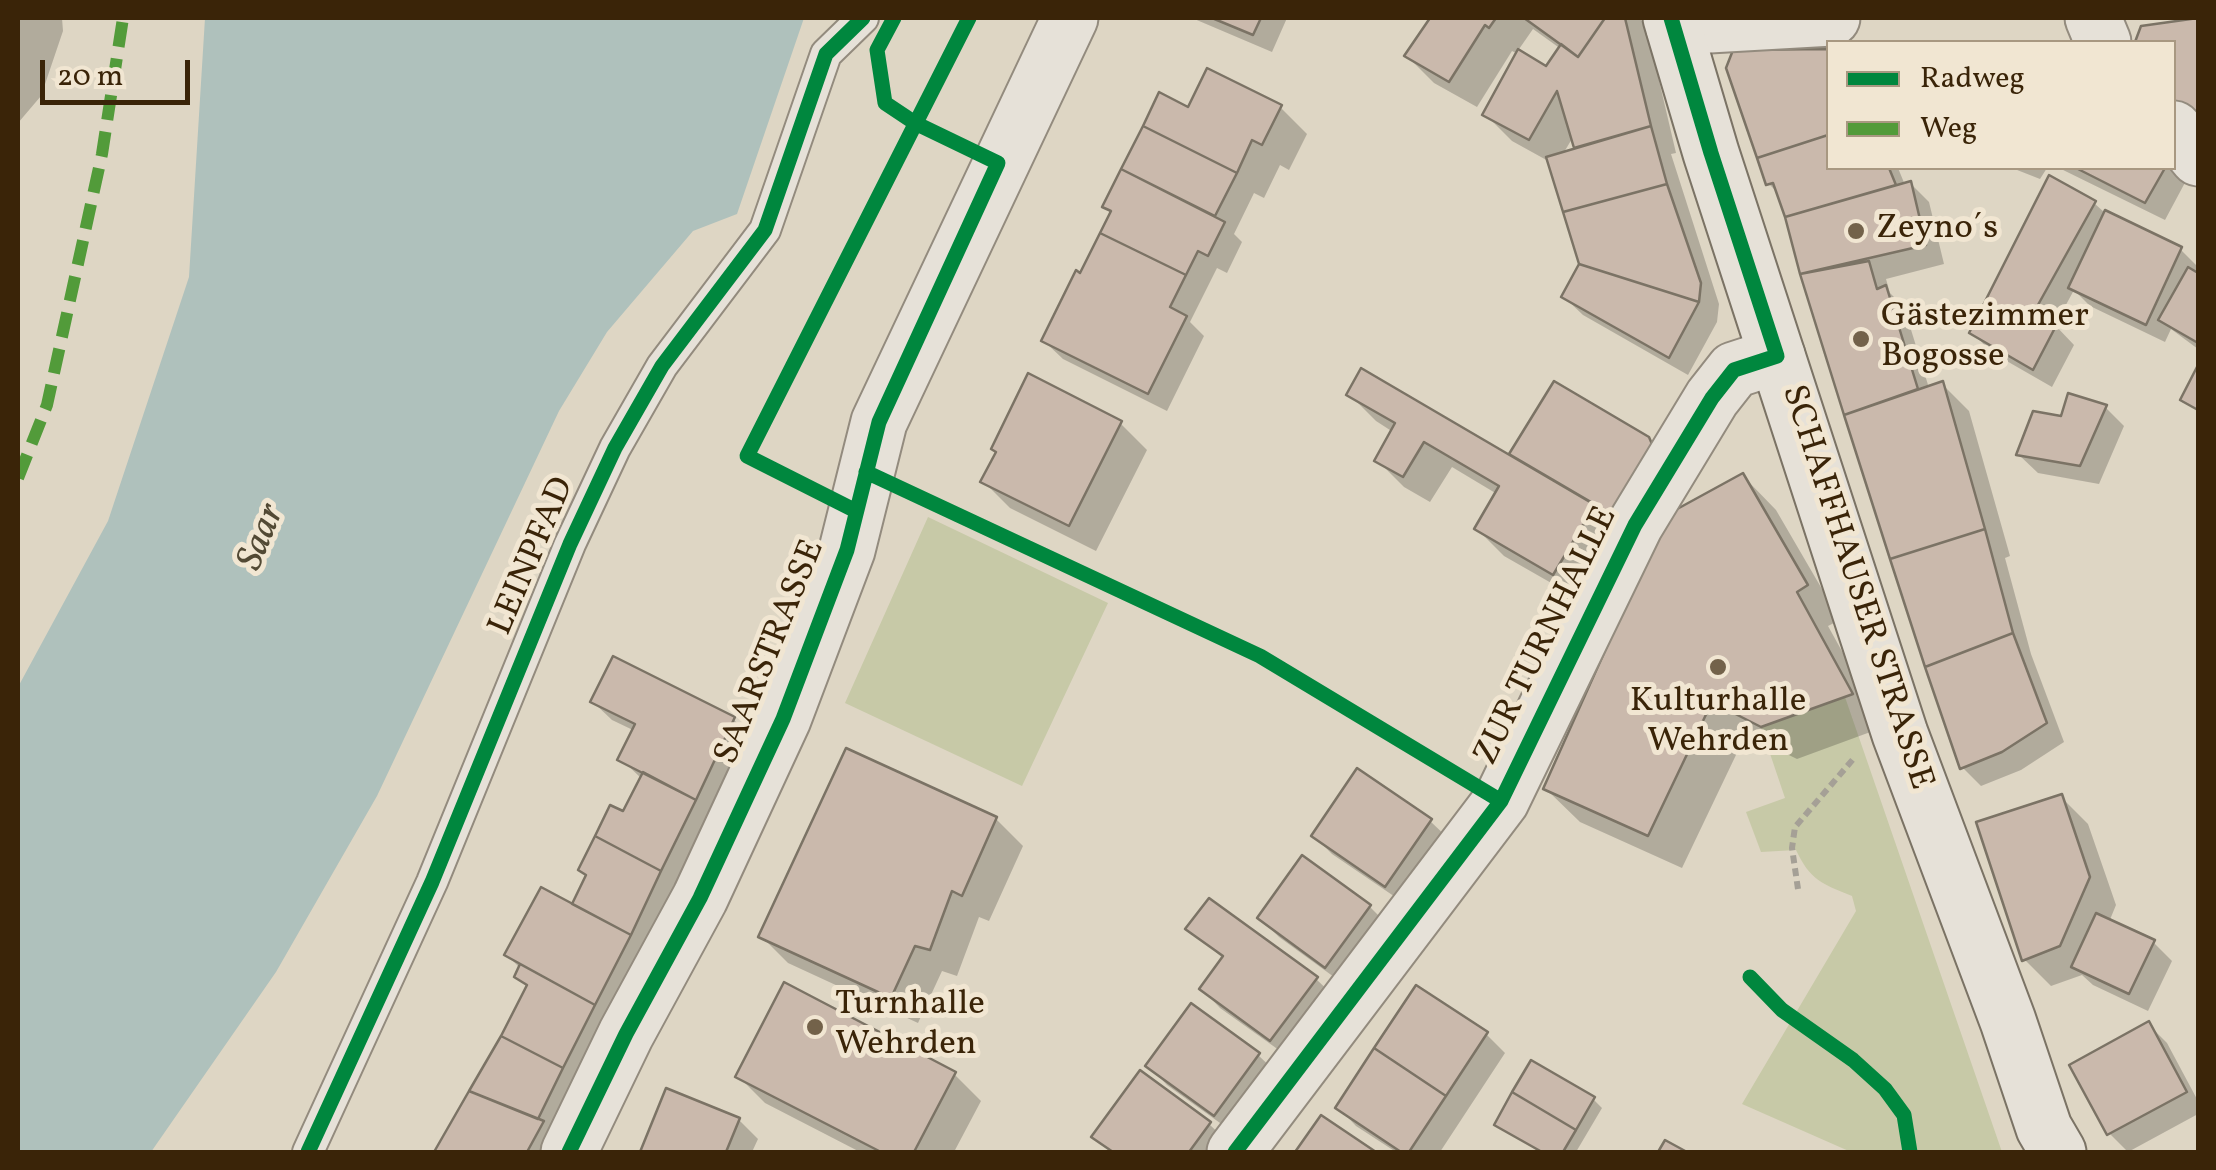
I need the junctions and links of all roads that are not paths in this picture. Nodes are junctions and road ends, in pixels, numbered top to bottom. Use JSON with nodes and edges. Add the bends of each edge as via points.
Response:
{"nodes":[{"id":1,"x":863,"y":18,"type":"edge"},
{"id":2,"x":1070,"y":18,"type":"edge"},
{"id":3,"x":1832,"y":18,"type":"edge"},
{"id":4,"x":1672,"y":22,"type":"edge"},
{"id":5,"x":2176,"y":131,"type":"edge"},
{"id":6,"x":2198,"y":158,"type":"edge"},
{"id":7,"x":1777,"y":356,"type":"junction"},
{"id":8,"x":308,"y":1152,"type":"edge"},
{"id":9,"x":568,"y":1152,"type":"edge"},
{"id":10,"x":1235,"y":1152,"type":"edge"},
{"id":11,"x":2058,"y":1152,"type":"edge"}],
"edges":[{"from":1,"to":8,"type":"lane","name":"LEINPFAD","via":[[826,54],[764,230],[662,366],[615,448],[432,882]]},
{"from":2,"to":9,"type":"street","name":"SAARSTRASSE","via":[[878,422],[847,550],[783,718],[700,898]]},
{"from":3,"to":4,"type":"street"},
{"from":4,"to":7,"type":"street","name":"SCHAFFHAUSER STRASSE"},
{"from":5,"to":6,"type":"street"},
{"from":7,"to":10,"type":"street","name":"ZUR TURNHALLE","via":[[1734,370],[1712,398],[1635,525],[1501,801]]},
{"from":7,"to":11,"type":"street","name":"SCHAFFHAUSER STRASSE","via":[[1900,734]]}]}
